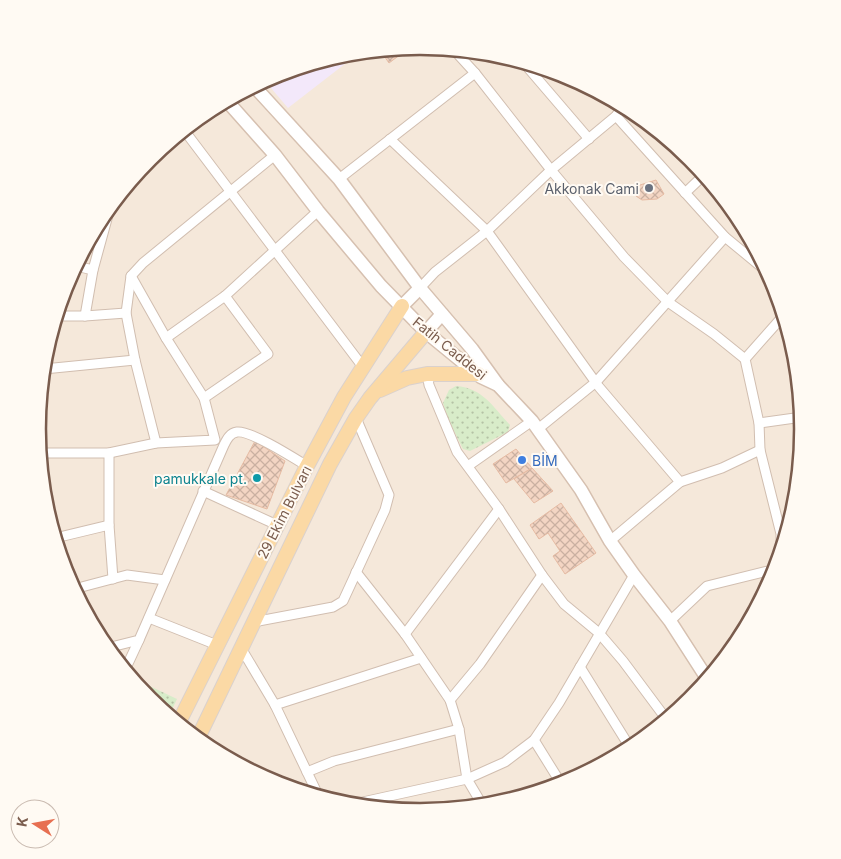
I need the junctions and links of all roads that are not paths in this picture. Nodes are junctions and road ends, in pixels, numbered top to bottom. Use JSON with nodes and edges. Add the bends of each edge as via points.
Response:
{"nodes":[{"id":1,"x":461,"y":57,"type":"edge"},
{"id":2,"x":532,"y":72,"type":"edge"},
{"id":3,"x":475,"y":73,"type":"junction"},
{"id":4,"x":259,"y":92,"type":"edge"},
{"id":5,"x":232,"y":106,"type":"edge"},
{"id":6,"x":619,"y":112,"type":"edge"},
{"id":7,"x":616,"y":116,"type":"junction"},
{"id":8,"x":189,"y":136,"type":"edge"},
{"id":9,"x":390,"y":139,"type":"junction"},
{"id":10,"x":589,"y":139,"type":"junction"},
{"id":11,"x":275,"y":154,"type":"junction"},
{"id":12,"x":551,"y":170,"type":"junction"},
{"id":13,"x":339,"y":179,"type":"junction"},
{"id":14,"x":699,"y":180,"type":"edge"},
{"id":15,"x":231,"y":190,"type":"junction"},
{"id":16,"x":685,"y":193,"type":"junction"},
{"id":17,"x":318,"y":211,"type":"junction"},
{"id":18,"x":487,"y":231,"type":"junction"},
{"id":19,"x":725,"y":238,"type":"junction"},
{"id":20,"x":97,"y":240,"type":"edge"},
{"id":21,"x":274,"y":250,"type":"junction"},
{"id":22,"x":755,"y":262,"type":"edge"},
{"id":23,"x":83,"y":268,"type":"edge"},
{"id":24,"x":93,"y":270,"type":"junction"},
{"id":25,"x":131,"y":276,"type":"junction"},
{"id":26,"x":420,"y":288,"type":"junction"},
{"id":27,"x":225,"y":296,"type":"junction"},
{"id":28,"x":668,"y":302,"type":"junction"},
{"id":29,"x":402,"y":306,"type":"junction"},
{"id":30,"x":126,"y":313,"type":"junction"},
{"id":31,"x":442,"y":314,"type":"junction"},
{"id":32,"x":64,"y":316,"type":"edge"},
{"id":33,"x":85,"y":316,"type":"junction"},
{"id":34,"x":779,"y":321,"type":"edge"},
{"id":35,"x":426,"y":332,"type":"junction"},
{"id":36,"x":166,"y":338,"type":"junction"},
{"id":37,"x":745,"y":359,"type":"junction"},
{"id":38,"x":135,"y":360,"type":"junction"},
{"id":39,"x":363,"y":367,"type":"junction"},
{"id":40,"x":51,"y":368,"type":"edge"},
{"id":41,"x":427,"y":374,"type":"junction"},
{"id":42,"x":478,"y":374,"type":"junction"},
{"id":43,"x":596,"y":382,"type":"junction"},
{"id":44,"x":498,"y":385,"type":"junction"},
{"id":45,"x":376,"y":391,"type":"junction"},
{"id":46,"x":204,"y":398,"type":"junction"},
{"id":47,"x":356,"y":418,"type":"junction"},
{"id":48,"x":795,"y":418,"type":"edge"},
{"id":49,"x":760,"y":423,"type":"junction"},
{"id":50,"x":535,"y":425,"type":"junction"},
{"id":51,"x":219,"y":442,"type":"junction"},
{"id":52,"x":156,"y":443,"type":"junction"},
{"id":53,"x":760,"y":450,"type":"junction"},
{"id":54,"x":47,"y":453,"type":"edge"},
{"id":55,"x":109,"y":453,"type":"junction"},
{"id":56,"x":307,"y":466,"type":"junction"},
{"id":57,"x":468,"y":466,"type":"junction"},
{"id":58,"x":680,"y":482,"type":"junction"},
{"id":59,"x":203,"y":491,"type":"junction"},
{"id":60,"x":499,"y":509,"type":"junction"},
{"id":61,"x":782,"y":524,"type":"edge"},
{"id":62,"x":108,"y":525,"type":"junction"},
{"id":63,"x":277,"y":525,"type":"junction"},
{"id":64,"x":62,"y":536,"type":"edge"},
{"id":65,"x":610,"y":541,"type":"junction"},
{"id":66,"x":767,"y":571,"type":"edge"},
{"id":67,"x":356,"y":572,"type":"junction"},
{"id":68,"x":542,"y":575,"type":"junction"},
{"id":69,"x":634,"y":576,"type":"junction"},
{"id":70,"x":113,"y":579,"type":"junction"},
{"id":71,"x":164,"y":580,"type":"junction"},
{"id":72,"x":81,"y":587,"type":"edge"},
{"id":73,"x":149,"y":618,"type":"junction"},
{"id":74,"x":670,"y":621,"type":"junction"},
{"id":75,"x":253,"y":622,"type":"junction"},
{"id":76,"x":405,"y":634,"type":"junction"},
{"id":77,"x":599,"y":634,"type":"junction"},
{"id":78,"x":139,"y":640,"type":"junction"},
{"id":79,"x":217,"y":645,"type":"junction"},
{"id":80,"x":116,"y":646,"type":"edge"},
{"id":81,"x":241,"y":648,"type":"junction"},
{"id":82,"x":421,"y":658,"type":"junction"},
{"id":83,"x":128,"y":663,"type":"edge"},
{"id":84,"x":580,"y":667,"type":"junction"},
{"id":85,"x":704,"y":674,"type":"edge"},
{"id":86,"x":450,"y":700,"type":"junction"},
{"id":87,"x":275,"y":705,"type":"junction"},
{"id":88,"x":663,"y":714,"type":"edge"},
{"id":89,"x":181,"y":717,"type":"edge"},
{"id":90,"x":459,"y":728,"type":"junction"},
{"id":91,"x":204,"y":734,"type":"edge"},
{"id":92,"x":534,"y":740,"type":"junction"},
{"id":93,"x":627,"y":742,"type":"edge"},
{"id":94,"x":307,"y":772,"type":"junction"},
{"id":95,"x":557,"y":778,"type":"edge"},
{"id":96,"x":468,"y":779,"type":"junction"},
{"id":97,"x":315,"y":788,"type":"edge"},
{"id":98,"x":480,"y":799,"type":"edge"},
{"id":99,"x":369,"y":801,"type":"edge"}],
"edges":[{"from":1,"to":3,"type":"street"},
{"from":2,"to":10,"type":"street"},
{"from":3,"to":9,"type":"street"},
{"from":3,"to":12,"type":"street"},
{"from":4,"to":13,"type":"main road"},
{"from":5,"to":11,"type":"main road","name":"Fatih Caddesi"},
{"from":6,"to":7,"type":"street"},
{"from":7,"to":10,"type":"street"},
{"from":7,"to":16,"type":"street"},
{"from":8,"to":15,"type":"street"},
{"from":9,"to":13,"type":"street"},
{"from":9,"to":18,"type":"street"},
{"from":10,"to":12,"type":"street"},
{"from":11,"to":15,"type":"street"},
{"from":11,"to":17,"type":"main road","name":"Fatih Caddesi"},
{"from":12,"to":18,"type":"street"},
{"from":12,"to":28,"type":"street","via":[[624,258]]},
{"from":13,"to":26,"type":"main road"},
{"from":14,"to":16,"type":"street"},
{"from":15,"to":21,"type":"street"},
{"from":15,"to":25,"type":"street","via":[[142,263]]},
{"from":16,"to":19,"type":"street"},
{"from":17,"to":21,"type":"street"},
{"from":17,"to":29,"type":"main road","name":"Fatih Caddesi"},
{"from":18,"to":26,"type":"street"},
{"from":18,"to":43,"type":"street"},
{"from":19,"to":22,"type":"street"},
{"from":19,"to":28,"type":"street"},
{"from":20,"to":24,"type":"street"},
{"from":21,"to":27,"type":"street"},
{"from":21,"to":39,"type":"street"},
{"from":23,"to":24,"type":"street"},
{"from":24,"to":33,"type":"street"},
{"from":25,"to":30,"type":"street"},
{"from":25,"to":36,"type":"street"},
{"from":26,"to":29,"type":"main road"},
{"from":26,"to":31,"type":"main road"},
{"from":27,"to":36,"type":"street"},
{"from":27,"to":46,"type":"street","via":[[268,354]]},
{"from":28,"to":37,"type":"street"},
{"from":28,"to":43,"type":"street"},
{"from":29,"to":35,"type":"main road","name":"Fatih Caddesi"},
{"from":29,"to":39,"type":"main road","name":"29 Ekim Bulvarı"},
{"from":30,"to":33,"type":"street"},
{"from":30,"to":38,"type":"street"},
{"from":31,"to":35,"type":"main road"},
{"from":31,"to":44,"type":"main road"},
{"from":32,"to":33,"type":"street"},
{"from":34,"to":37,"type":"street"},
{"from":35,"to":42,"type":"main road","name":"Fatih Caddesi"},
{"from":35,"to":45,"type":"main road","name":"29 Ekim Bulvarı"},
{"from":36,"to":46,"type":"street"},
{"from":37,"to":49,"type":"street"},
{"from":38,"to":40,"type":"street"},
{"from":38,"to":52,"type":"street"},
{"from":39,"to":56,"type":"main road","name":"29 Ekim Bulvarı"},
{"from":41,"to":42,"type":"main road"},
{"from":41,"to":45,"type":"main road","via":[[407,378]]},
{"from":41,"to":57,"type":"street","via":[[457,452]]},
{"from":42,"to":44,"type":"main road","name":"Fatih Caddesi"},
{"from":43,"to":50,"type":"street"},
{"from":43,"to":58,"type":"street"},
{"from":44,"to":50,"type":"main road","name":"Fatih Caddesi"},
{"from":45,"to":47,"type":"main road","name":"29 Ekim Bulvarı"},
{"from":46,"to":51,"type":"street"},
{"from":47,"to":67,"type":"street","via":[[389,495]]},
{"from":47,"to":75,"type":"main road","name":"29 Ekim Bulvarı"},
{"from":48,"to":49,"type":"street"},
{"from":49,"to":53,"type":"street"},
{"from":50,"to":57,"type":"street"},
{"from":50,"to":65,"type":"main road","name":"Fatih Caddesi","via":[[581,490]]},
{"from":51,"to":52,"type":"street"},
{"from":51,"to":56,"type":"street","via":[[233,433],[249,433]]},
{"from":51,"to":59,"type":"street"},
{"from":52,"to":55,"type":"street"},
{"from":53,"to":58,"type":"street","via":[[722,468]]},
{"from":53,"to":61,"type":"street"},
{"from":54,"to":55,"type":"street"},
{"from":55,"to":62,"type":"street"},
{"from":56,"to":63,"type":"main road","name":"29 Ekim Bulvarı"},
{"from":57,"to":60,"type":"street"},
{"from":58,"to":65,"type":"street"},
{"from":59,"to":63,"type":"street"},
{"from":59,"to":71,"type":"street"},
{"from":60,"to":68,"type":"street"},
{"from":60,"to":76,"type":"street"},
{"from":62,"to":64,"type":"street"},
{"from":62,"to":70,"type":"street"},
{"from":63,"to":79,"type":"main road","name":"29 Ekim Bulvarı"},
{"from":65,"to":69,"type":"main road","name":"Fatih Caddesi"},
{"from":66,"to":74,"type":"street","via":[[707,586]]},
{"from":67,"to":75,"type":"street","via":[[343,600],[333,607]]},
{"from":67,"to":76,"type":"street"},
{"from":68,"to":77,"type":"street","via":[[564,604]]},
{"from":68,"to":86,"type":"street","via":[[480,664]]},
{"from":69,"to":74,"type":"main road","name":"Fatih Caddesi"},
{"from":69,"to":77,"type":"street"},
{"from":70,"to":71,"type":"street","via":[[127,575]]},
{"from":70,"to":72,"type":"street"},
{"from":71,"to":73,"type":"street"},
{"from":73,"to":78,"type":"street"},
{"from":73,"to":79,"type":"street"},
{"from":74,"to":85,"type":"main road","name":"Fatih Caddesi"},
{"from":75,"to":81,"type":"main road","name":"29 Ekim Bulvarı"},
{"from":76,"to":82,"type":"street"},
{"from":77,"to":84,"type":"street"},
{"from":77,"to":88,"type":"street"},
{"from":78,"to":80,"type":"street"},
{"from":78,"to":83,"type":"street"},
{"from":79,"to":89,"type":"main road","name":"29 Ekim Bulvarı"},
{"from":81,"to":87,"type":"street"},
{"from":81,"to":91,"type":"main road","name":"29 Ekim Bulvarı"},
{"from":82,"to":86,"type":"street"},
{"from":82,"to":87,"type":"street"},
{"from":84,"to":92,"type":"street"},
{"from":84,"to":93,"type":"street"},
{"from":86,"to":90,"type":"street"},
{"from":87,"to":94,"type":"street"},
{"from":90,"to":94,"type":"street","via":[[334,761]]},
{"from":90,"to":96,"type":"street"},
{"from":92,"to":95,"type":"street"},
{"from":92,"to":96,"type":"street","via":[[505,762]]},
{"from":94,"to":97,"type":"street"},
{"from":96,"to":98,"type":"street"},
{"from":96,"to":99,"type":"street"}]}
